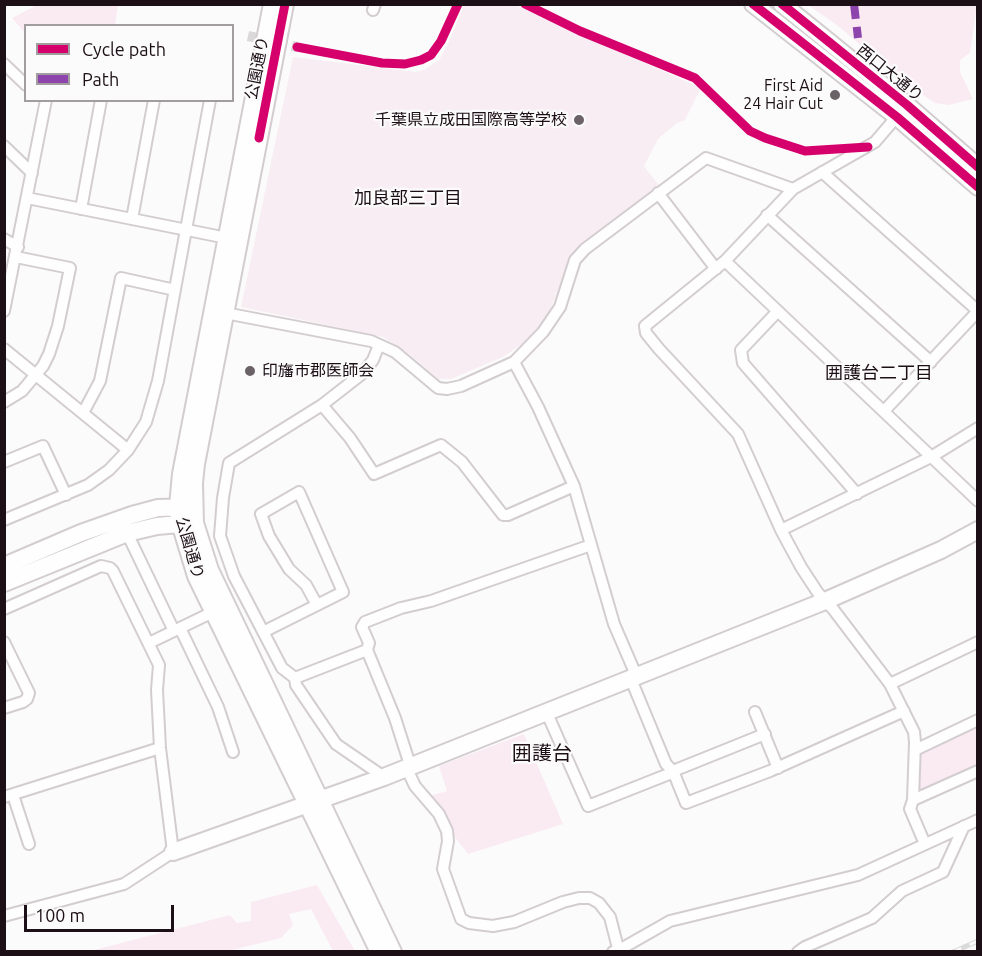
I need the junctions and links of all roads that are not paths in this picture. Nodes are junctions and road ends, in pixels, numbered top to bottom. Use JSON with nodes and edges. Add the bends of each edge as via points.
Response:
{"nodes":[{"id":1,"x":272,"y":4,"type":"edge"},
{"id":2,"x":285,"y":4,"type":"edge"},
{"id":3,"x":753,"y":4,"type":"edge"},
{"id":4,"x":782,"y":4,"type":"edge"},
{"id":5,"x":840,"y":62,"type":"junction"},
{"id":6,"x":4,"y":64,"type":"edge"},
{"id":7,"x":24,"y":83,"type":"edge"},
{"id":8,"x":44,"y":102,"type":"edge"},
{"id":9,"x":101,"y":102,"type":"edge"},
{"id":10,"x":154,"y":102,"type":"edge"},
{"id":11,"x":210,"y":102,"type":"edge"},
{"id":12,"x":902,"y":111,"type":"junction"},
{"id":13,"x":4,"y":146,"type":"edge"},
{"id":14,"x":978,"y":167,"type":"edge"},
{"id":15,"x":822,"y":172,"type":"junction"},
{"id":16,"x":32,"y":173,"type":"junction"},
{"id":17,"x":978,"y":187,"type":"edge"},
{"id":18,"x":793,"y":189,"type":"junction"},
{"id":19,"x":658,"y":193,"type":"junction"},
{"id":20,"x":27,"y":198,"type":"junction"},
{"id":21,"x":81,"y":209,"type":"junction"},
{"id":22,"x":767,"y":215,"type":"junction"},
{"id":23,"x":132,"y":219,"type":"junction"},
{"id":24,"x":186,"y":230,"type":"junction"},
{"id":25,"x":4,"y":239,"type":"edge"},
{"id":26,"x":233,"y":239,"type":"junction"},
{"id":27,"x":17,"y":252,"type":"junction"},
{"id":28,"x":725,"y":261,"type":"junction"},
{"id":29,"x":716,"y":269,"type":"junction"},
{"id":30,"x":175,"y":290,"type":"junction"},
{"id":31,"x":5,"y":310,"type":"edge"},
{"id":32,"x":978,"y":311,"type":"edge"},
{"id":33,"x":777,"y":312,"type":"junction"},
{"id":34,"x":225,"y":313,"type":"junction"},
{"id":35,"x":379,"y":345,"type":"junction"},
{"id":36,"x":4,"y":349,"type":"edge"},
{"id":37,"x":514,"y":362,"type":"junction"},
{"id":38,"x":931,"y":362,"type":"junction"},
{"id":39,"x":36,"y":374,"type":"junction"},
{"id":40,"x":4,"y":402,"type":"edge"},
{"id":41,"x":322,"y":405,"type":"junction"},
{"id":42,"x":884,"y":411,"type":"junction"},
{"id":43,"x":83,"y":413,"type":"junction"},
{"id":44,"x":978,"y":428,"type":"edge"},
{"id":45,"x":128,"y":450,"type":"junction"},
{"id":46,"x":931,"y":457,"type":"junction"},
{"id":47,"x":4,"y":462,"type":"edge"},
{"id":48,"x":574,"y":486,"type":"junction"},
{"id":49,"x":857,"y":494,"type":"junction"},
{"id":50,"x":66,"y":495,"type":"junction"},
{"id":51,"x":978,"y":501,"type":"edge"},
{"id":52,"x":187,"y":515,"type":"junction"},
{"id":53,"x":4,"y":520,"type":"edge"},
{"id":54,"x":781,"y":530,"type":"junction"},
{"id":55,"x":978,"y":530,"type":"edge"},
{"id":56,"x":127,"y":533,"type":"junction"},
{"id":57,"x":591,"y":545,"type":"junction"},
{"id":58,"x":4,"y":566,"type":"edge"},
{"id":59,"x":4,"y":583,"type":"edge"},
{"id":60,"x":825,"y":601,"type":"junction"},
{"id":61,"x":317,"y":605,"type":"junction"},
{"id":62,"x":4,"y":609,"type":"edge"},
{"id":63,"x":213,"y":612,"type":"junction"},
{"id":64,"x":177,"y":630,"type":"junction"},
{"id":65,"x":263,"y":632,"type":"junction"},
{"id":66,"x":4,"y":642,"type":"edge"},
{"id":67,"x":978,"y":642,"type":"edge"},
{"id":68,"x":149,"y":643,"type":"junction"},
{"id":69,"x":367,"y":650,"type":"junction"},
{"id":70,"x":633,"y":676,"type":"junction"},
{"id":71,"x":295,"y":678,"type":"junction"},
{"id":72,"x":890,"y":684,"type":"junction"},
{"id":73,"x":4,"y":708,"type":"edge"},
{"id":74,"x":546,"y":711,"type":"junction"},
{"id":75,"x":904,"y":711,"type":"junction"},
{"id":76,"x":755,"y":712,"type":"dead end"},
{"id":77,"x":978,"y":720,"type":"edge"},
{"id":78,"x":765,"y":734,"type":"junction"},
{"id":79,"x":160,"y":748,"type":"junction"},
{"id":80,"x":915,"y":750,"type":"junction"},
{"id":81,"x":233,"y":752,"type":"dead end"},
{"id":82,"x":408,"y":766,"type":"junction"},
{"id":83,"x":778,"y":768,"type":"junction"},
{"id":84,"x":978,"y":771,"type":"edge"},
{"id":85,"x":674,"y":772,"type":"junction"},
{"id":86,"x":384,"y":777,"type":"junction"},
{"id":87,"x":7,"y":794,"type":"edge"},
{"id":88,"x":913,"y":800,"type":"junction"},
{"id":89,"x":313,"y":803,"type":"junction"},
{"id":90,"x":978,"y":820,"type":"edge"},
{"id":91,"x":964,"y":826,"type":"junction"},
{"id":92,"x":29,"y":844,"type":"dead end"},
{"id":93,"x":925,"y":844,"type":"junction"},
{"id":94,"x":173,"y":852,"type":"junction"},
{"id":95,"x":4,"y":916,"type":"edge"},
{"id":96,"x":379,"y":951,"type":"edge"},
{"id":97,"x":393,"y":951,"type":"edge"},
{"id":98,"x":617,"y":951,"type":"edge"},
{"id":99,"x":798,"y":951,"type":"edge"}],
"edges":[{"from":1,"to":26,"type":"street","name":"公園通り"},
{"from":2,"to":26,"type":"street","name":"公園通り"},
{"from":3,"to":5,"type":"street","name":"西口大通り"},
{"from":4,"to":5,"type":"street","name":"西口大通り"},
{"from":5,"to":12,"type":"street","name":"西口大通り"},
{"from":6,"to":7,"type":"street"},
{"from":8,"to":16,"type":"street"},
{"from":9,"to":21,"type":"street"},
{"from":10,"to":23,"type":"street"},
{"from":11,"to":24,"type":"street"},
{"from":12,"to":14,"type":"street","name":"西口大通り"},
{"from":12,"to":15,"type":"street","via":[[875,142]]},
{"from":12,"to":17,"type":"street","name":"西口大通り"},
{"from":13,"to":16,"type":"street"},
{"from":15,"to":18,"type":"street"},
{"from":15,"to":32,"type":"street"},
{"from":16,"to":20,"type":"street"},
{"from":18,"to":19,"type":"street","via":[[706,158]]},
{"from":18,"to":22,"type":"street"},
{"from":19,"to":29,"type":"street"},
{"from":19,"to":37,"type":"street","via":[[575,260],[560,307]]},
{"from":20,"to":21,"type":"street"},
{"from":20,"to":27,"type":"street"},
{"from":21,"to":23,"type":"street"},
{"from":22,"to":28,"type":"street"},
{"from":22,"to":38,"type":"street"},
{"from":23,"to":24,"type":"street"},
{"from":24,"to":26,"type":"street"},
{"from":24,"to":30,"type":"street"},
{"from":25,"to":27,"type":"street"},
{"from":26,"to":34,"type":"street","name":"公園通り"},
{"from":26,"to":52,"type":"street","name":"公園通り","via":[[181,474]]},
{"from":27,"to":31,"type":"street"},
{"from":27,"to":39,"type":"street","via":[[70,268],[54,340]]},
{"from":28,"to":29,"type":"street"},
{"from":28,"to":33,"type":"street"},
{"from":29,"to":54,"type":"street","via":[[645,326],[646,333],[738,434]]},
{"from":30,"to":43,"type":"street","via":[[121,278],[100,381]]},
{"from":30,"to":45,"type":"street","via":[[151,406]]},
{"from":32,"to":38,"type":"street"},
{"from":33,"to":42,"type":"street"},
{"from":33,"to":49,"type":"street","via":[[741,350],[743,363]]},
{"from":34,"to":35,"type":"street"},
{"from":34,"to":52,"type":"street","name":"公園通り"},
{"from":35,"to":37,"type":"street","via":[[395,352],[438,388],[461,386]]},
{"from":35,"to":41,"type":"street","via":[[363,373]]},
{"from":36,"to":39,"type":"street"},
{"from":37,"to":48,"type":"street"},
{"from":38,"to":42,"type":"street"},
{"from":39,"to":40,"type":"street","via":[[22,391]]},
{"from":39,"to":43,"type":"street"},
{"from":41,"to":48,"type":"street","via":[[374,474],[441,445],[462,462],[502,515]]},
{"from":41,"to":65,"type":"street","via":[[229,463],[220,536],[234,576]]},
{"from":42,"to":46,"type":"street"},
{"from":43,"to":45,"type":"street"},
{"from":44,"to":46,"type":"street"},
{"from":45,"to":50,"type":"street","via":[[109,470]]},
{"from":46,"to":49,"type":"street"},
{"from":46,"to":51,"type":"street"},
{"from":47,"to":50,"type":"street","via":[[43,446]]},
{"from":48,"to":57,"type":"street"},
{"from":49,"to":54,"type":"street"},
{"from":50,"to":53,"type":"street"},
{"from":52,"to":56,"type":"street"},
{"from":52,"to":58,"type":"street","via":[[158,508],[132,515]]},
{"from":52,"to":63,"type":"street","name":"公園通り","via":[[196,576]]},
{"from":52,"to":89,"type":"street","name":"公園通り"},
{"from":54,"to":60,"type":"street"},
{"from":55,"to":60,"type":"street"},
{"from":56,"to":59,"type":"street"},
{"from":56,"to":64,"type":"street"},
{"from":57,"to":69,"type":"street","via":[[365,622],[362,627],[369,643]]},
{"from":57,"to":70,"type":"street"},
{"from":60,"to":70,"type":"street"},
{"from":60,"to":72,"type":"street"},
{"from":61,"to":61,"type":"street","via":[[306,585],[289,569],[261,514],[299,492],[343,592]]},
{"from":61,"to":65,"type":"street"},
{"from":62,"to":68,"type":"street","via":[[106,566],[113,572]]},
{"from":63,"to":64,"type":"street"},
{"from":63,"to":89,"type":"street","name":"公園通り"},
{"from":64,"to":68,"type":"street"},
{"from":64,"to":81,"type":"street","via":[[218,707]]},
{"from":65,"to":71,"type":"street","via":[[282,668]]},
{"from":66,"to":73,"type":"street","via":[[29,693],[23,702]]},
{"from":67,"to":72,"type":"street"},
{"from":68,"to":79,"type":"street","via":[[159,665]]},
{"from":69,"to":71,"type":"street"},
{"from":69,"to":82,"type":"street","via":[[395,718]]},
{"from":70,"to":74,"type":"street"},
{"from":70,"to":85,"type":"street","via":[[666,764]]},
{"from":71,"to":86,"type":"street","via":[[336,744]]},
{"from":72,"to":75,"type":"street"},
{"from":74,"to":82,"type":"street"},
{"from":74,"to":85,"type":"street","via":[[588,806]]},
{"from":75,"to":80,"type":"street","via":[[914,732]]},
{"from":75,"to":83,"type":"street"},
{"from":76,"to":78,"type":"street"},
{"from":77,"to":80,"type":"street"},
{"from":78,"to":83,"type":"street"},
{"from":78,"to":85,"type":"street"},
{"from":79,"to":87,"type":"street"},
{"from":79,"to":94,"type":"street"},
{"from":80,"to":88,"type":"street"},
{"from":82,"to":86,"type":"street"},
{"from":82,"to":98,"type":"street","via":[[415,786],[439,814],[447,831],[443,869],[461,919],[493,926],[514,922],[563,902],[590,898],[610,917]]},
{"from":83,"to":85,"type":"street","via":[[686,803]]},
{"from":84,"to":88,"type":"street"},
{"from":86,"to":89,"type":"street"},
{"from":87,"to":92,"type":"street"},
{"from":88,"to":93,"type":"street","via":[[910,809]]},
{"from":89,"to":94,"type":"street"},
{"from":89,"to":96,"type":"street","name":"公園通り"},
{"from":89,"to":97,"type":"street","name":"公園通り"},
{"from":90,"to":91,"type":"street"},
{"from":91,"to":93,"type":"street"},
{"from":91,"to":99,"type":"street","via":[[943,872],[902,891],[872,918]]},
{"from":93,"to":98,"type":"street","via":[[852,877],[670,921]]},
{"from":94,"to":95,"type":"street","via":[[124,884]]}]}
